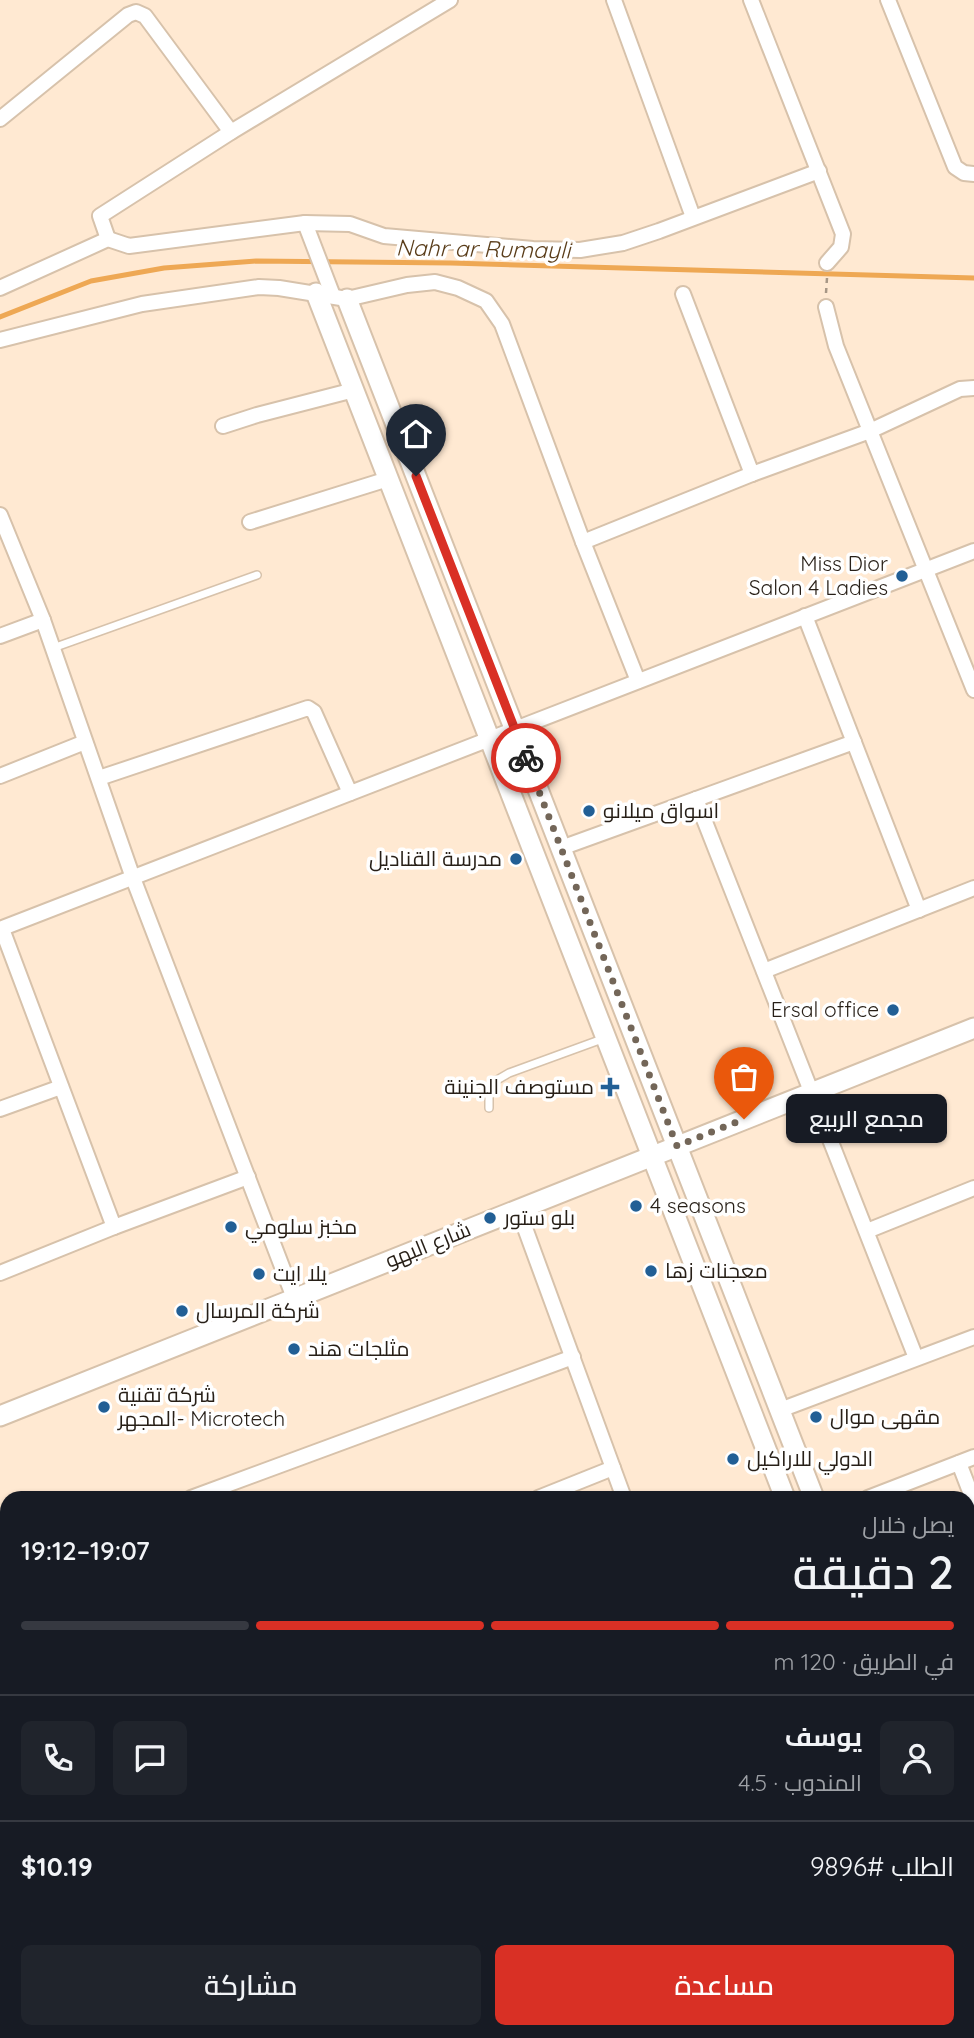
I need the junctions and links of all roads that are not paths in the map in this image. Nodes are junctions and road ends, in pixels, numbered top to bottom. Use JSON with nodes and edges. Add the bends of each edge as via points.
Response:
{"nodes":[{"id":1,"x":450,"y":0,"type":"edge"},
{"id":2,"x":614,"y":0,"type":"edge"},
{"id":3,"x":751,"y":0,"type":"edge"},
{"id":4,"x":888,"y":0,"type":"edge"},
{"id":5,"x":0,"y":119,"type":"edge"},
{"id":6,"x":231,"y":132,"type":"junction"},
{"id":7,"x":819,"y":171,"type":"junction"},
{"id":8,"x":974,"y":174,"type":"edge"},
{"id":9,"x":693,"y":217,"type":"junction"},
{"id":10,"x":305,"y":223,"type":"junction"},
{"id":11,"x":108,"y":239,"type":"junction"},
{"id":12,"x":827,"y":263,"type":"road end"},
{"id":13,"x":0,"y":288,"type":"edge"},
{"id":14,"x":683,"y":294,"type":"dead end"},
{"id":15,"x":332,"y":296,"type":"junction"},
{"id":16,"x":826,"y":306,"type":"road end"},
{"id":17,"x":0,"y":340,"type":"edge"},
{"id":18,"x":974,"y":388,"type":"edge"},
{"id":19,"x":354,"y":390,"type":"junction"},
{"id":20,"x":223,"y":426,"type":"dead end"},
{"id":21,"x":870,"y":431,"type":"junction"},
{"id":22,"x":752,"y":474,"type":"junction"},
{"id":23,"x":388,"y":479,"type":"junction"},
{"id":24,"x":0,"y":515,"type":"edge"},
{"id":25,"x":250,"y":522,"type":"dead end"},
{"id":26,"x":583,"y":542,"type":"junction"},
{"id":27,"x":974,"y":551,"type":"edge"},
{"id":28,"x":925,"y":570,"type":"junction"},
{"id":29,"x":257,"y":575,"type":"dead end"},
{"id":30,"x":805,"y":616,"type":"junction"},
{"id":31,"x":43,"y":620,"type":"junction"},
{"id":32,"x":0,"y":636,"type":"edge"},
{"id":33,"x":53,"y":648,"type":"junction"},
{"id":34,"x":638,"y":681,"type":"junction"},
{"id":35,"x":974,"y":690,"type":"edge"},
{"id":36,"x":515,"y":729,"type":"junction"},
{"id":37,"x":489,"y":739,"type":"junction"},
{"id":38,"x":85,"y":742,"type":"junction"},
{"id":39,"x":854,"y":742,"type":"junction"},
{"id":40,"x":0,"y":776,"type":"edge"},
{"id":41,"x":99,"y":778,"type":"junction"},
{"id":42,"x":350,"y":793,"type":"junction"},
{"id":43,"x":696,"y":799,"type":"junction"},
{"id":44,"x":561,"y":848,"type":"junction"},
{"id":45,"x":133,"y":878,"type":"junction"},
{"id":46,"x":974,"y":888,"type":"edge"},
{"id":47,"x":919,"y":910,"type":"junction"},
{"id":48,"x":1,"y":929,"type":"edge"},
{"id":49,"x":764,"y":971,"type":"junction"},
{"id":50,"x":974,"y":1028,"type":"edge"},
{"id":51,"x":606,"y":1037,"type":"junction"},
{"id":52,"x":61,"y":1087,"type":"junction"},
{"id":53,"x":812,"y":1092,"type":"junction"},
{"id":54,"x":489,"y":1108,"type":"dead end"},
{"id":55,"x":0,"y":1109,"type":"edge"},
{"id":56,"x":677,"y":1146,"type":"junction"},
{"id":57,"x":652,"y":1156,"type":"junction"},
{"id":58,"x":248,"y":1177,"type":"junction"},
{"id":59,"x":974,"y":1188,"type":"edge"},
{"id":60,"x":518,"y":1209,"type":"junction"},
{"id":61,"x":114,"y":1227,"type":"junction"},
{"id":62,"x":867,"y":1231,"type":"junction"},
{"id":63,"x":0,"y":1273,"type":"edge"},
{"id":64,"x":295,"y":1298,"type":"junction"},
{"id":65,"x":974,"y":1336,"type":"edge"},
{"id":66,"x":573,"y":1357,"type":"junction"},
{"id":67,"x":916,"y":1359,"type":"junction"},
{"id":68,"x":780,"y":1410,"type":"junction"},
{"id":69,"x":0,"y":1416,"type":"edge"},
{"id":70,"x":974,"y":1457,"type":"edge"},
{"id":71,"x":959,"y":1463,"type":"junction"},
{"id":72,"x":613,"y":1468,"type":"junction"},
{"id":73,"x":210,"y":1491,"type":"edge"},
{"id":74,"x":556,"y":1491,"type":"edge"},
{"id":75,"x":621,"y":1491,"type":"edge"},
{"id":76,"x":782,"y":1491,"type":"edge"},
{"id":77,"x":811,"y":1491,"type":"edge"},
{"id":78,"x":886,"y":1491,"type":"edge"},
{"id":79,"x":970,"y":1491,"type":"edge"}],
"edges":[{"from":1,"to":6,"type":"street"},
{"from":2,"to":9,"type":"street"},
{"from":3,"to":7,"type":"street"},
{"from":4,"to":8,"type":"street","via":[[954,167]]},
{"from":5,"to":6,"type":"street","via":[[136,12],[145,16]]},
{"from":6,"to":11,"type":"street","via":[[100,216]]},
{"from":7,"to":9,"type":"street"},
{"from":7,"to":12,"type":"street","via":[[844,234],[841,247]]},
{"from":9,"to":10,"type":"street","via":[[623,243],[580,250],[384,236],[350,224]]},
{"from":10,"to":11,"type":"street","via":[[129,246]]},
{"from":10,"to":15,"type":"street"},
{"from":11,"to":13,"type":"street"},
{"from":14,"to":22,"type":"street"},
{"from":15,"to":17,"type":"street","via":[[259,288],[142,304]]},
{"from":15,"to":19,"type":"main road"},
{"from":15,"to":26,"type":"street","via":[[435,282],[486,301],[502,324]]},
{"from":15,"to":36,"type":"main road"},
{"from":16,"to":21,"type":"street","via":[[836,346]]},
{"from":18,"to":21,"type":"street","via":[[960,389]]},
{"from":19,"to":20,"type":"street"},
{"from":19,"to":23,"type":"main road"},
{"from":21,"to":22,"type":"street"},
{"from":21,"to":28,"type":"street"},
{"from":22,"to":26,"type":"street"},
{"from":23,"to":25,"type":"street"},
{"from":23,"to":37,"type":"main road"},
{"from":24,"to":31,"type":"street"},
{"from":26,"to":34,"type":"street"},
{"from":27,"to":28,"type":"street"},
{"from":28,"to":30,"type":"street"},
{"from":28,"to":35,"type":"street"},
{"from":29,"to":33,"type":"lane"},
{"from":30,"to":34,"type":"street"},
{"from":30,"to":39,"type":"street"},
{"from":31,"to":32,"type":"street"},
{"from":31,"to":33,"type":"street"},
{"from":33,"to":38,"type":"street"},
{"from":34,"to":36,"type":"street"},
{"from":36,"to":37,"type":"street"},
{"from":36,"to":44,"type":"main road"},
{"from":37,"to":42,"type":"street"},
{"from":37,"to":51,"type":"main road"},
{"from":38,"to":40,"type":"street"},
{"from":38,"to":41,"type":"street"},
{"from":39,"to":43,"type":"street"},
{"from":39,"to":47,"type":"street"},
{"from":41,"to":42,"type":"street","via":[[308,708],[314,712]]},
{"from":41,"to":45,"type":"street"},
{"from":42,"to":45,"type":"street"},
{"from":43,"to":44,"type":"street"},
{"from":43,"to":49,"type":"street"},
{"from":44,"to":56,"type":"main road"},
{"from":45,"to":48,"type":"street"},
{"from":45,"to":58,"type":"street"},
{"from":46,"to":47,"type":"street"},
{"from":47,"to":49,"type":"street"},
{"from":48,"to":52,"type":"street"},
{"from":49,"to":53,"type":"street"},
{"from":50,"to":53,"type":"main road","name":"شارع البهو"},
{"from":51,"to":54,"type":"lane","via":[[497,1080],[489,1089]]},
{"from":51,"to":57,"type":"main road"},
{"from":52,"to":55,"type":"street"},
{"from":52,"to":61,"type":"street"},
{"from":53,"to":56,"type":"main road","name":"شارع البهو"},
{"from":53,"to":62,"type":"street"},
{"from":56,"to":57,"type":"main road","name":"شارع البهو"},
{"from":56,"to":68,"type":"main road"},
{"from":57,"to":60,"type":"main road","name":"شارع البهو"},
{"from":57,"to":76,"type":"main road"},
{"from":58,"to":61,"type":"street"},
{"from":58,"to":64,"type":"street"},
{"from":59,"to":62,"type":"street"},
{"from":60,"to":64,"type":"main road","name":"شارع البهو"},
{"from":60,"to":66,"type":"street"},
{"from":61,"to":63,"type":"street"},
{"from":62,"to":67,"type":"street"},
{"from":64,"to":69,"type":"main road","name":"شارع البهو"},
{"from":65,"to":67,"type":"street"},
{"from":66,"to":72,"type":"street"},
{"from":66,"to":73,"type":"street"},
{"from":67,"to":68,"type":"street"},
{"from":68,"to":77,"type":"main road"},
{"from":70,"to":71,"type":"street"},
{"from":71,"to":78,"type":"street"},
{"from":71,"to":79,"type":"street"},
{"from":72,"to":74,"type":"street"},
{"from":72,"to":75,"type":"street"}]}
